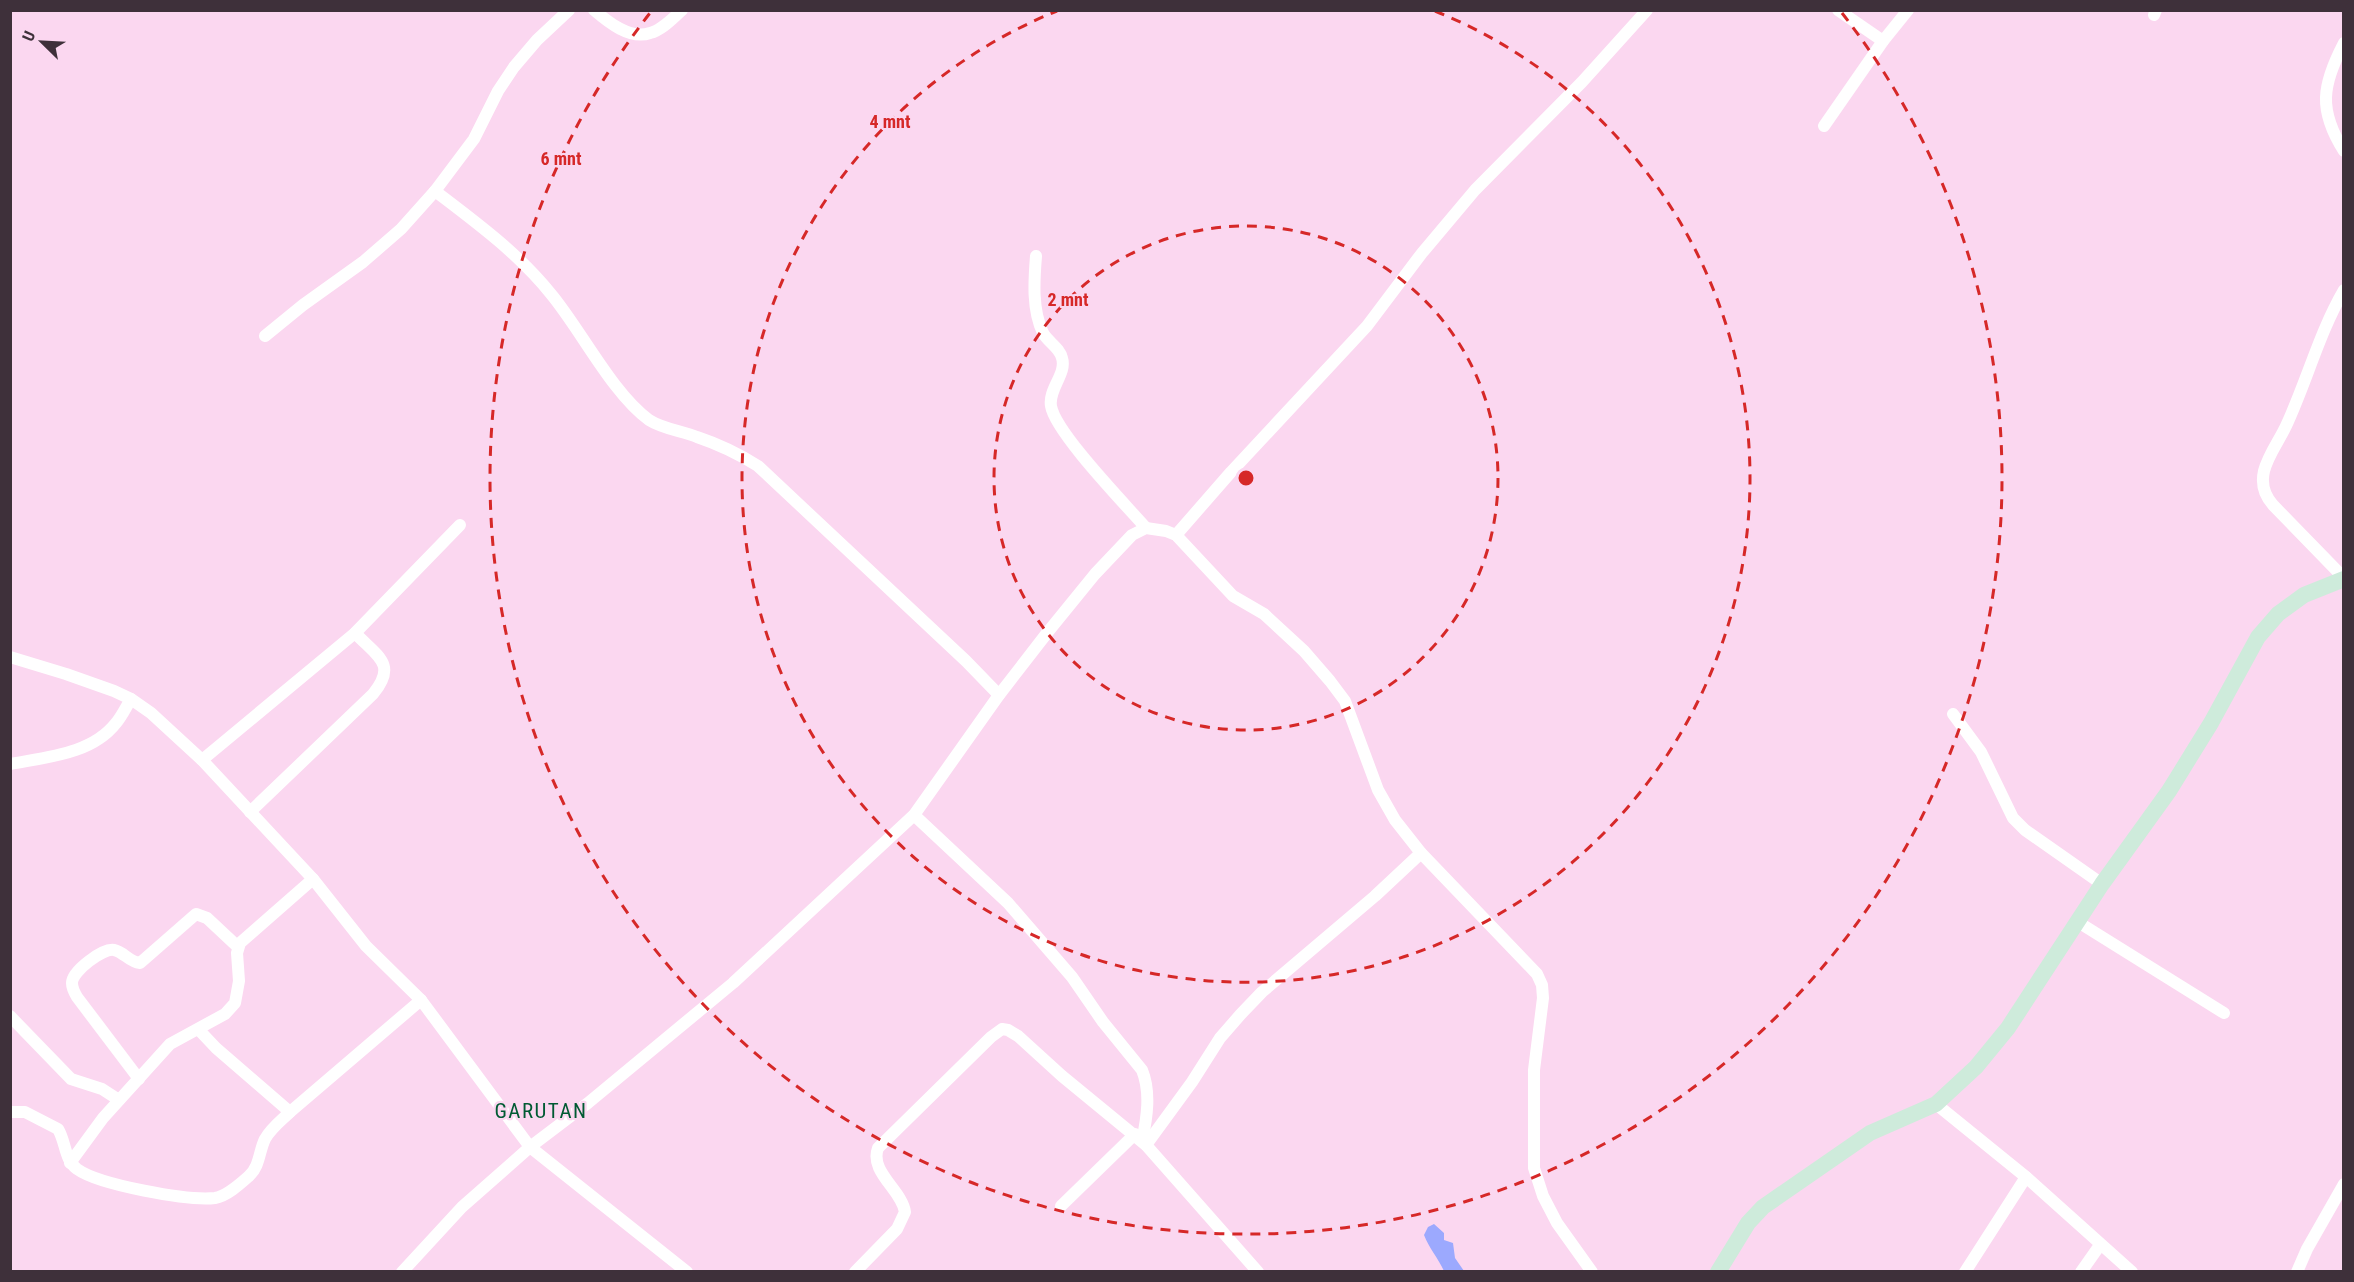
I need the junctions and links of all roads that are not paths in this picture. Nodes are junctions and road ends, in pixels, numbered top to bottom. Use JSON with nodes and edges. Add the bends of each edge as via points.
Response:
{"nodes":[{"id":1,"x":569,"y":10,"type":"edge"},
{"id":2,"x":594,"y":10,"type":"edge"},
{"id":3,"x":682,"y":10,"type":"edge"},
{"id":4,"x":1647,"y":10,"type":"edge"},
{"id":5,"x":1838,"y":10,"type":"edge"},
{"id":6,"x":1908,"y":10,"type":"edge"},
{"id":7,"x":1883,"y":41,"type":"junction"},
{"id":8,"x":2343,"y":43,"type":"edge"},
{"id":9,"x":1824,"y":126,"type":"dead end"},
{"id":10,"x":2343,"y":151,"type":"edge"},
{"id":11,"x":435,"y":191,"type":"junction"},
{"id":12,"x":1036,"y":256,"type":"dead end"},
{"id":13,"x":2343,"y":290,"type":"edge"},
{"id":14,"x":265,"y":336,"type":"dead end"},
{"id":15,"x":460,"y":525,"type":"dead end"},
{"id":16,"x":1146,"y":528,"type":"junction"},
{"id":17,"x":1176,"y":535,"type":"junction"},
{"id":18,"x":2343,"y":578,"type":"edge"},
{"id":19,"x":355,"y":633,"type":"junction"},
{"id":20,"x":10,"y":657,"type":"edge"},
{"id":21,"x":999,"y":695,"type":"junction"},
{"id":22,"x":131,"y":699,"type":"junction"},
{"id":23,"x":1953,"y":714,"type":"dead end"},
{"id":24,"x":202,"y":760,"type":"junction"},
{"id":25,"x":10,"y":764,"type":"edge"},
{"id":26,"x":250,"y":812,"type":"junction"},
{"id":27,"x":914,"y":815,"type":"junction"},
{"id":28,"x":1421,"y":853,"type":"junction"},
{"id":29,"x":313,"y":879,"type":"junction"},
{"id":30,"x":2102,"y":884,"type":"junction"},
{"id":31,"x":2078,"y":922,"type":"junction"},
{"id":32,"x":238,"y":947,"type":"junction"},
{"id":33,"x":422,"y":1000,"type":"junction"},
{"id":34,"x":2224,"y":1013,"type":"dead end"},
{"id":35,"x":10,"y":1016,"type":"edge"},
{"id":36,"x":199,"y":1030,"type":"junction"},
{"id":37,"x":139,"y":1079,"type":"junction"},
{"id":38,"x":119,"y":1100,"type":"junction"},
{"id":39,"x":1936,"y":1104,"type":"junction"},
{"id":40,"x":10,"y":1112,"type":"edge"},
{"id":41,"x":290,"y":1112,"type":"junction"},
{"id":42,"x":1141,"y":1140,"type":"junction"},
{"id":43,"x":530,"y":1147,"type":"junction"},
{"id":44,"x":70,"y":1162,"type":"junction"},
{"id":45,"x":2026,"y":1177,"type":"junction"},
{"id":46,"x":2343,"y":1184,"type":"edge"},
{"id":47,"x":1061,"y":1206,"type":"dead end"},
{"id":48,"x":2100,"y":1245,"type":"junction"},
{"id":49,"x":402,"y":1272,"type":"edge"},
{"id":50,"x":687,"y":1272,"type":"edge"},
{"id":51,"x":855,"y":1272,"type":"edge"},
{"id":52,"x":1258,"y":1272,"type":"edge"},
{"id":53,"x":1592,"y":1272,"type":"edge"},
{"id":54,"x":1718,"y":1272,"type":"edge"},
{"id":55,"x":1965,"y":1272,"type":"edge"},
{"id":56,"x":2081,"y":1272,"type":"edge"},
{"id":57,"x":2132,"y":1272,"type":"edge"},
{"id":58,"x":2297,"y":1272,"type":"edge"}],
"edges":[{"from":1,"to":11,"type":"street","via":[[514,67],[474,139]]},
{"from":2,"to":3,"type":"street","via":[[617,27],[643,35],[656,31]]},
{"from":4,"to":17,"type":"street","via":[[1475,190],[1367,326]]},
{"from":5,"to":7,"type":"street"},
{"from":6,"to":7,"type":"street"},
{"from":7,"to":9,"type":"street"},
{"from":8,"to":10,"type":"street","via":[[2326,97],[2329,123]]},
{"from":11,"to":14,"type":"street","via":[[401,229],[363,262]]},
{"from":11,"to":21,"type":"street","via":[[517,255],[579,329],[633,405],[651,421],[742,456],[758,466]]},
{"from":12,"to":16,"type":"street","via":[[1037,313],[1042,332],[1063,361],[1051,406],[1063,431]]},
{"from":13,"to":18,"type":"street","via":[[2269,458],[2263,486],[2266,497]]},
{"from":15,"to":19,"type":"street"},
{"from":16,"to":17,"type":"street"},
{"from":16,"to":21,"type":"street","via":[[1132,535],[1095,574]]},
{"from":17,"to":28,"type":"street","via":[[1233,596],[1264,614],[1304,651],[1340,692],[1378,790]]},
{"from":18,"to":30,"type":"street","via":[[2304,596],[2278,614],[2258,637],[2169,791]]},
{"from":19,"to":24,"type":"street"},
{"from":19,"to":26,"type":"street","via":[[383,662],[384,679]]},
{"from":20,"to":22,"type":"street"},
{"from":21,"to":27,"type":"street"},
{"from":22,"to":24,"type":"street"},
{"from":22,"to":25,"type":"street","via":[[116,724],[97,741],[73,752]]},
{"from":23,"to":30,"type":"street","via":[[1981,752],[2013,818],[2025,831]]},
{"from":24,"to":26,"type":"street"},
{"from":26,"to":29,"type":"street"},
{"from":27,"to":42,"type":"street","via":[[1008,903],[1072,977],[1142,1070],[1147,1116]]},
{"from":27,"to":43,"type":"street","via":[[733,983]]},
{"from":28,"to":42,"type":"street","via":[[1239,1015],[1192,1082]]},
{"from":28,"to":53,"type":"street","via":[[1537,974],[1542,985],[1534,1070],[1534,1168],[1557,1223]]},
{"from":29,"to":32,"type":"street"},
{"from":29,"to":33,"type":"street","via":[[366,946]]},
{"from":30,"to":31,"type":"street"},
{"from":31,"to":34,"type":"street"},
{"from":31,"to":39,"type":"street","via":[[2008,1028],[1976,1067]]},
{"from":32,"to":36,"type":"street","via":[[235,1003]]},
{"from":32,"to":37,"type":"street","via":[[207,918],[196,914],[140,963],[108,950],[74,975],[71,982],[77,997]]},
{"from":33,"to":41,"type":"street"},
{"from":33,"to":43,"type":"street"},
{"from":35,"to":38,"type":"street","via":[[71,1079],[102,1089]]},
{"from":36,"to":37,"type":"street","via":[[170,1044]]},
{"from":36,"to":41,"type":"street"},
{"from":37,"to":38,"type":"street"},
{"from":38,"to":44,"type":"street"},
{"from":39,"to":45,"type":"street"},
{"from":39,"to":54,"type":"street","via":[[1870,1133],[1763,1207],[1748,1223]]},
{"from":40,"to":44,"type":"street","via":[[25,1112],[58,1129]]},
{"from":41,"to":44,"type":"street","via":[[264,1140],[251,1174],[217,1197],[198,1198],[100,1180]]},
{"from":42,"to":47,"type":"street"},
{"from":42,"to":51,"type":"street","via":[[1018,1036],[1008,1030],[996,1032],[878,1148],[878,1165],[905,1212],[897,1229]]},
{"from":42,"to":52,"type":"street"},
{"from":43,"to":49,"type":"street","via":[[462,1207]]},
{"from":43,"to":50,"type":"street"},
{"from":45,"to":48,"type":"street"},
{"from":45,"to":55,"type":"street"},
{"from":46,"to":58,"type":"street"},
{"from":48,"to":56,"type":"street"},
{"from":48,"to":57,"type":"street"}]}
